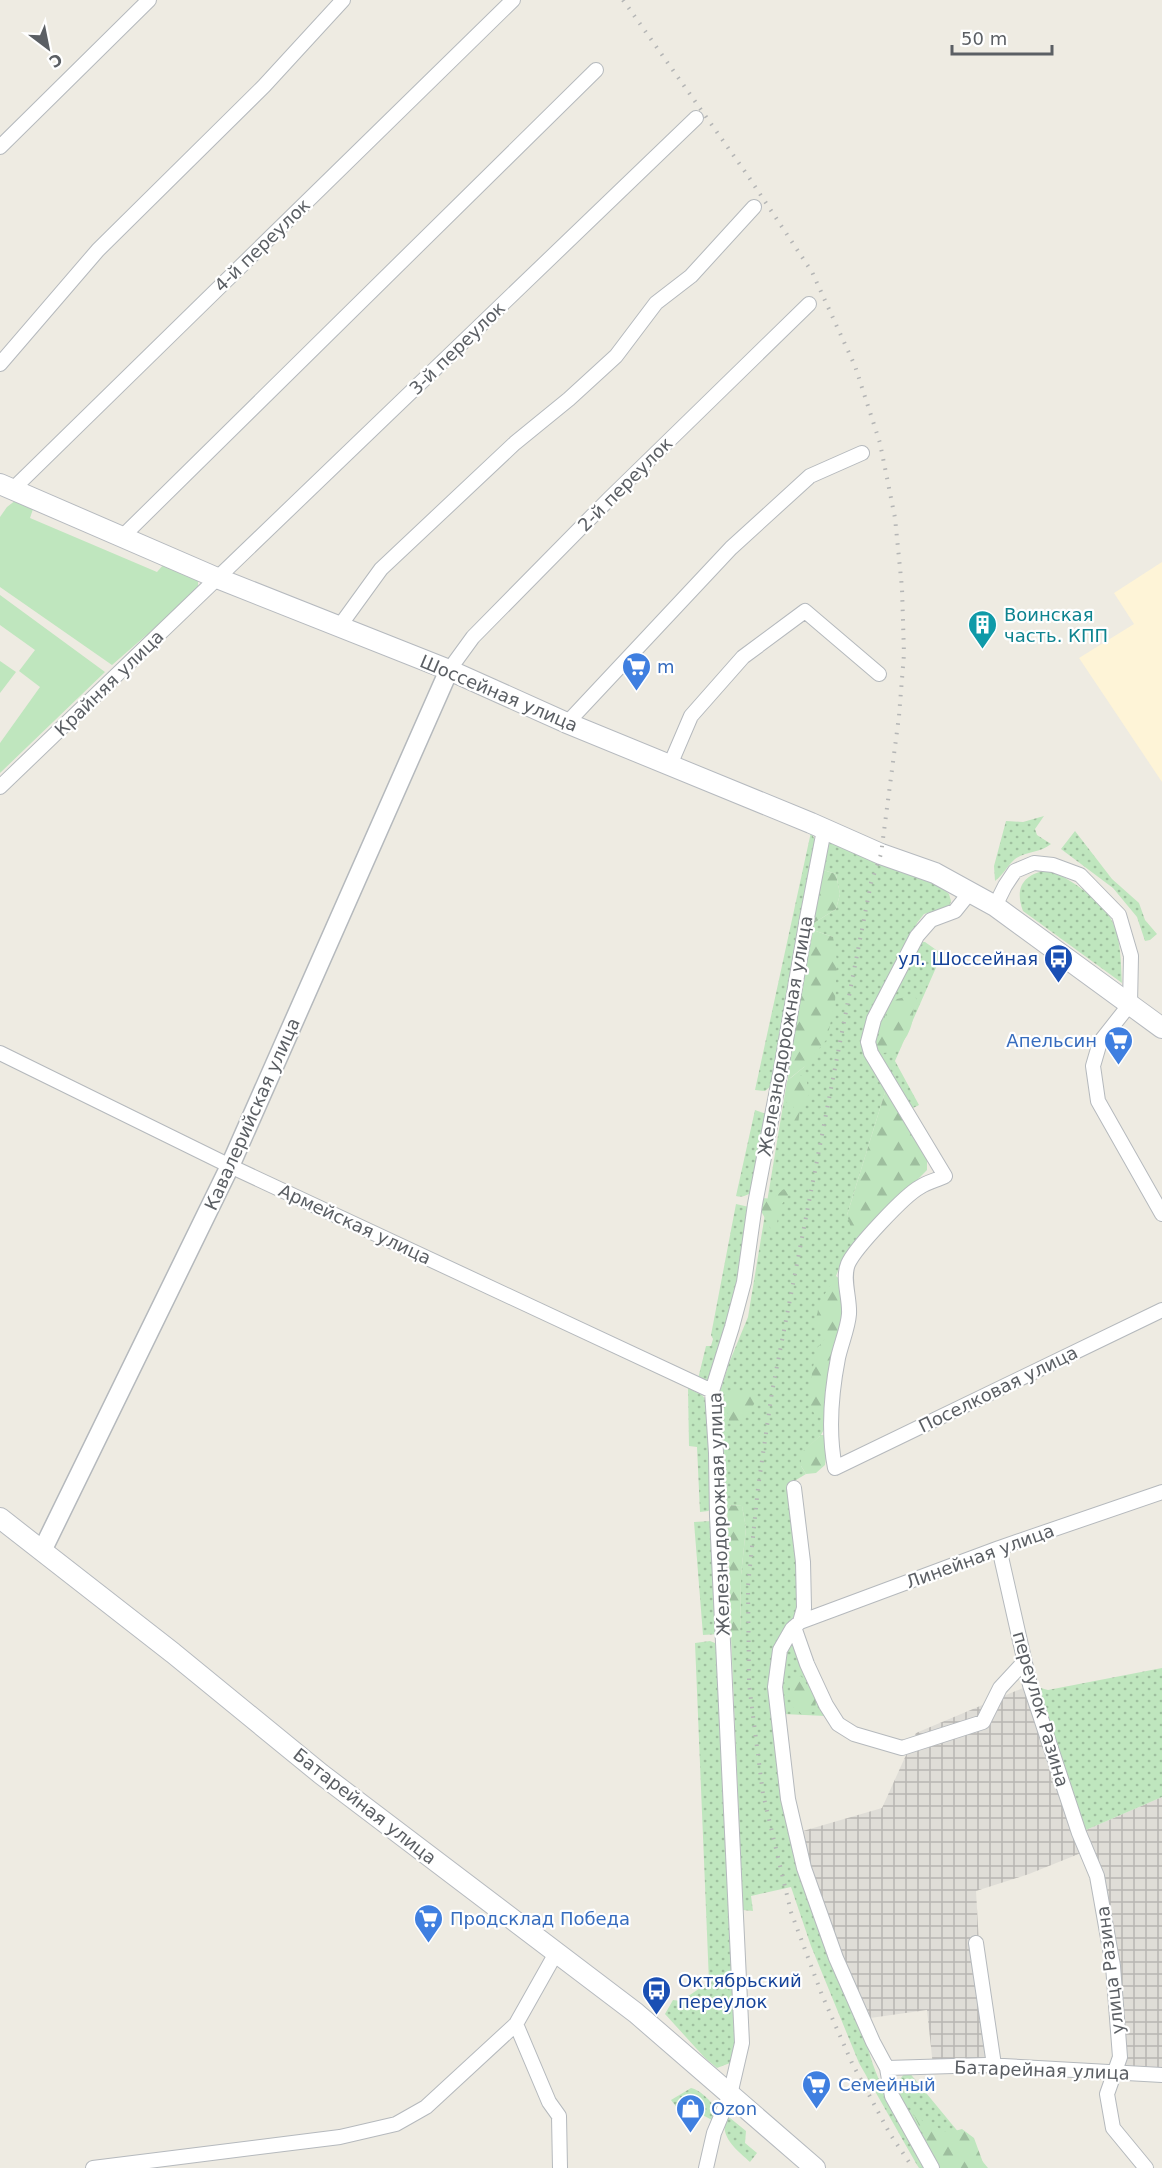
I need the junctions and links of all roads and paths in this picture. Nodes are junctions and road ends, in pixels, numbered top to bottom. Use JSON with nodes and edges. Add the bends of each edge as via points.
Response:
{"nodes":[{"id":1,"x":149,"y":0,"type":"edge"},
{"id":2,"x":344,"y":0,"type":"edge"},
{"id":3,"x":513,"y":0,"type":"edge"},
{"id":4,"x":596,"y":70,"type":"dead end"},
{"id":5,"x":696,"y":118,"type":"dead end"},
{"id":6,"x":0,"y":147,"type":"edge"},
{"id":7,"x":754,"y":207,"type":"dead end"},
{"id":8,"x":809,"y":304,"type":"dead end"},
{"id":9,"x":0,"y":364,"type":"edge"},
{"id":10,"x":861,"y":453,"type":"dead end"},
{"id":11,"x":6,"y":487,"type":"edge"},
{"id":12,"x":122,"y":537,"type":"junction"},
{"id":13,"x":218,"y":578,"type":"junction"},
{"id":14,"x":339,"y":627,"type":"junction"},
{"id":15,"x":448,"y":670,"type":"junction"},
{"id":16,"x":879,"y":674,"type":"dead end"},
{"id":17,"x":567,"y":723,"type":"junction"},
{"id":18,"x":670,"y":765,"type":"junction"},
{"id":19,"x":0,"y":787,"type":"edge"},
{"id":20,"x":824,"y":830,"type":"junction"},
{"id":21,"x":970,"y":891,"type":"junction"},
{"id":22,"x":995,"y":906,"type":"junction"},
{"id":23,"x":1130,"y":1004,"type":"junction"},
{"id":24,"x":1162,"y":1028,"type":"edge"},
{"id":25,"x":0,"y":1053,"type":"edge"},
{"id":26,"x":230,"y":1166,"type":"junction"},
{"id":27,"x":1162,"y":1214,"type":"edge"},
{"id":28,"x":1162,"y":1310,"type":"edge"},
{"id":29,"x":712,"y":1391,"type":"junction"},
{"id":30,"x":794,"y":1488,"type":"dead end"},
{"id":31,"x":1162,"y":1492,"type":"edge"},
{"id":32,"x":0,"y":1518,"type":"edge"},
{"id":33,"x":999,"y":1548,"type":"junction"},
{"id":34,"x":42,"y":1551,"type":"junction"},
{"id":35,"x":797,"y":1625,"type":"junction"},
{"id":36,"x":1025,"y":1661,"type":"junction"},
{"id":37,"x":1079,"y":1833,"type":"joint"},
{"id":38,"x":976,"y":1943,"type":"dead end"},
{"id":39,"x":556,"y":1953,"type":"junction"},
{"id":40,"x":516,"y":2024,"type":"junction"},
{"id":41,"x":994,"y":2065,"type":"junction"},
{"id":42,"x":887,"y":2068,"type":"junction"},
{"id":43,"x":1114,"y":2073,"type":"junction"},
{"id":44,"x":1162,"y":2074,"type":"edge"},
{"id":45,"x":730,"y":2095,"type":"junction"},
{"id":46,"x":93,"y":2168,"type":"edge"},
{"id":47,"x":560,"y":2168,"type":"edge"},
{"id":48,"x":706,"y":2168,"type":"edge"},
{"id":49,"x":815,"y":2168,"type":"edge"},
{"id":50,"x":932,"y":2168,"type":"edge"},
{"id":51,"x":1146,"y":2168,"type":"edge"}],
"edges":[{"from":1,"to":6,"type":"street"},
{"from":2,"to":9,"type":"street","via":[[264,86],[98,250]]},
{"from":3,"to":11,"type":"street","name":"4-й переулок"},
{"from":4,"to":12,"type":"street"},
{"from":5,"to":13,"type":"street","name":"3-й переулок"},
{"from":7,"to":14,"type":"street","via":[[691,276],[656,303],[616,356],[515,443],[381,569]]},
{"from":8,"to":15,"type":"street","name":"2-й переулок","via":[[609,499],[473,637]]},
{"from":10,"to":17,"type":"street","via":[[810,476],[731,548]]},
{"from":11,"to":12,"type":"main road","name":"Шоссейная улица"},
{"from":12,"to":13,"type":"main road","name":"Шоссейная улица"},
{"from":13,"to":14,"type":"main road","name":"Шоссейная улица"},
{"from":13,"to":19,"type":"street","name":"Крайняя улица"},
{"from":14,"to":15,"type":"main road","name":"Шоссейная улица"},
{"from":15,"to":17,"type":"main road","name":"Шоссейная улица"},
{"from":15,"to":26,"type":"street","name":"Кавалерийская улица"},
{"from":16,"to":18,"type":"street","via":[[805,611],[743,657],[691,716]]},
{"from":17,"to":18,"type":"main road","name":"Шоссейная улица"},
{"from":18,"to":20,"type":"main road","name":"Шоссейная улица"},
{"from":20,"to":21,"type":"main road","name":"Шоссейная улица","via":[[935,873]]},
{"from":20,"to":29,"type":"street","name":"Железнодорожная улица","via":[[744,1282]]},
{"from":21,"to":22,"type":"main road","name":"Шоссейная улица"},
{"from":21,"to":28,"type":"street","name":"Поселковая улица","via":[[956,911],[931,920],[917,936],[870,1031],[868,1042],[877,1065],[945,1176],[919,1187],[893,1210],[849,1263],[849,1315],[834,1381],[831,1418],[835,1468]]},
{"from":22,"to":23,"type":"main road","name":"Шоссейная улица"},
{"from":22,"to":23,"type":"street","via":[[1015,871],[1034,863],[1080,875],[1119,915],[1131,956]]},
{"from":23,"to":24,"type":"main road","name":"Шоссейная улица"},
{"from":23,"to":27,"type":"street","via":[[1100,1041],[1093,1066],[1098,1101]]},
{"from":25,"to":26,"type":"street","name":"Армейская улица"},
{"from":26,"to":29,"type":"street","name":"Армейская улица"},
{"from":26,"to":34,"type":"street","name":"Кавалерийская улица"},
{"from":29,"to":45,"type":"street","name":"Железнодорожная улица","via":[[742,2043]]},
{"from":30,"to":35,"type":"street","via":[[804,1588],[804,1608]]},
{"from":31,"to":33,"type":"street","name":"Линейная улица"},
{"from":32,"to":34,"type":"main road","name":"Батарейная улица"},
{"from":33,"to":35,"type":"street","name":"Линейная улица"},
{"from":33,"to":36,"type":"street","name":"переулок Разина"},
{"from":34,"to":39,"type":"main road","name":"Батарейная улица","via":[[321,1774]]},
{"from":35,"to":36,"type":"street","via":[[807,1664],[838,1724],[854,1734],[902,1748],[983,1722],[1000,1688]]},
{"from":35,"to":42,"type":"street","via":[[780,1650],[775,1687],[788,1799],[804,1868],[836,1958]]},
{"from":36,"to":37,"type":"street","name":"переулок Разина"},
{"from":37,"to":43,"type":"street","name":"улица Разина","via":[[1097,1876],[1113,1966],[1120,2057]]},
{"from":38,"to":41,"type":"street"},
{"from":39,"to":40,"type":"street"},
{"from":39,"to":45,"type":"main road","name":"Батарейная улица","via":[[636,2013]]},
{"from":40,"to":46,"type":"street","via":[[426,2107],[396,2124],[340,2137]]},
{"from":40,"to":47,"type":"street","via":[[549,2102],[559,2116]]},
{"from":41,"to":42,"type":"street","name":"Батарейная улица"},
{"from":41,"to":43,"type":"street","name":"Батарейная улица"},
{"from":42,"to":50,"type":"street","via":[[892,2097]]},
{"from":43,"to":44,"type":"street","name":"Батарейная улица"},
{"from":43,"to":51,"type":"street","name":"улица Разина","via":[[1107,2094],[1113,2128]]},
{"from":45,"to":48,"type":"street","via":[[714,2133]]},
{"from":45,"to":49,"type":"main road"}]}
